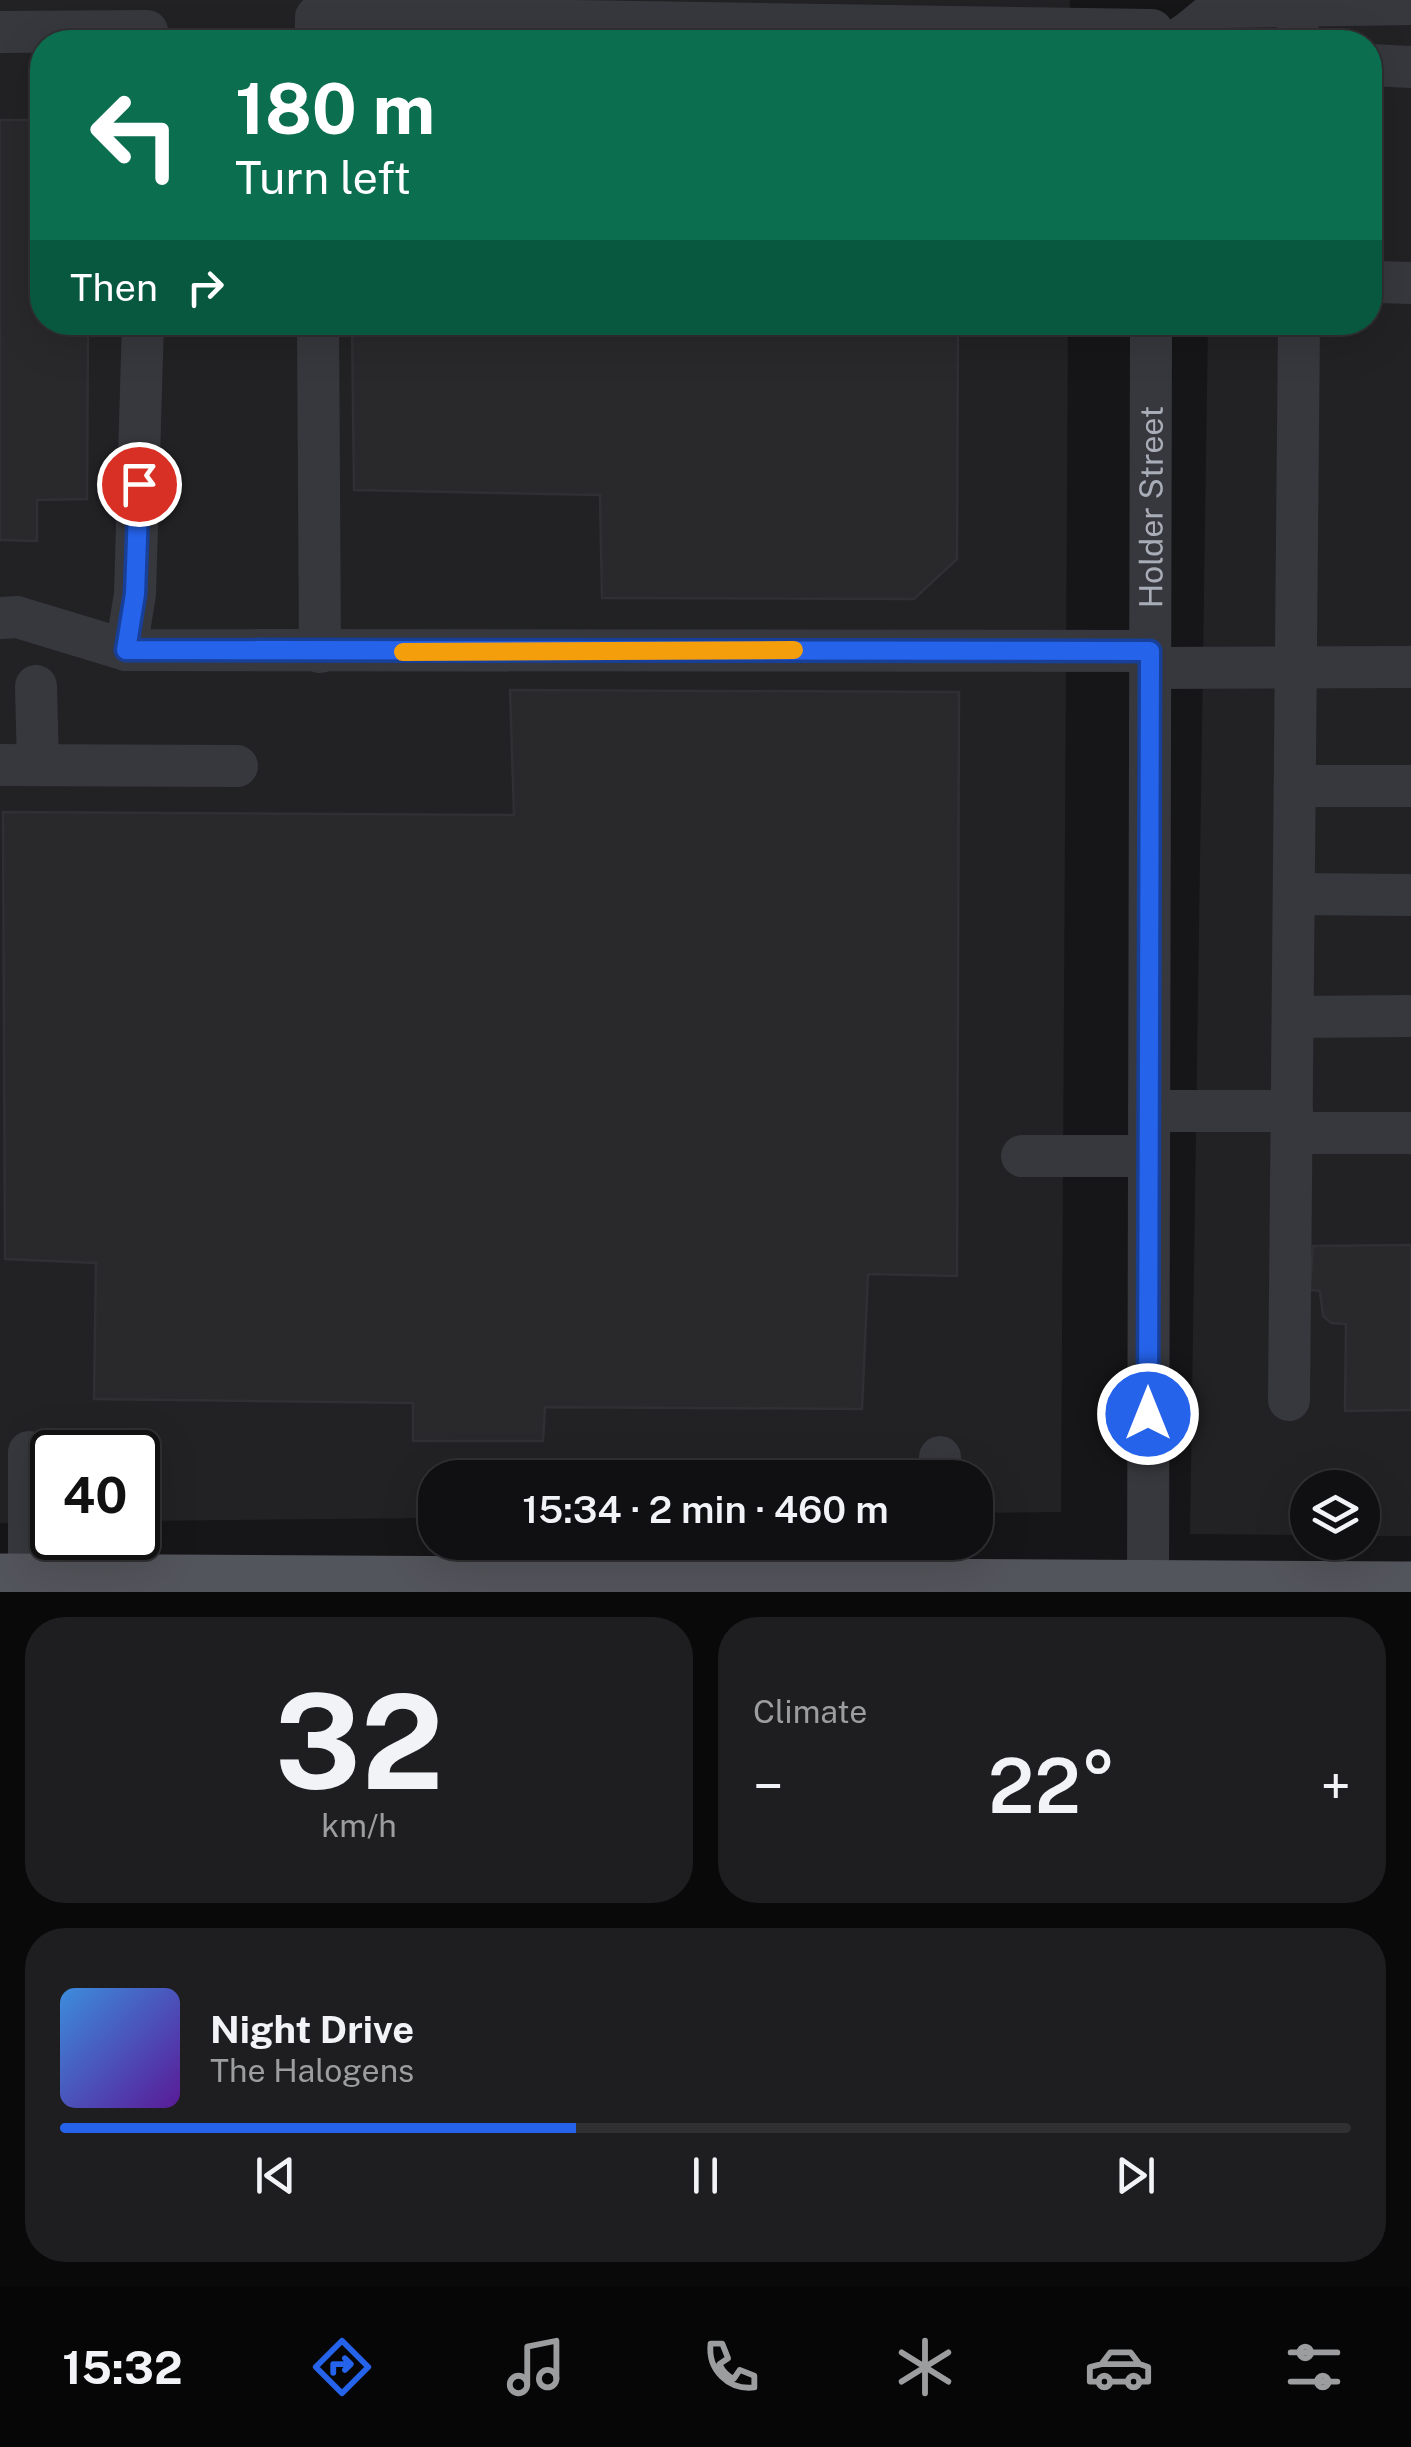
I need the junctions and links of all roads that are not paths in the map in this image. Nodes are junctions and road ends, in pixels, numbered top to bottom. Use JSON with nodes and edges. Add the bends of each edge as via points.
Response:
{"nodes":[{"id":1,"x":1411,"y":4,"type":"edge"},
{"id":2,"x":1297,"y":24,"type":"edge"},
{"id":3,"x":316,"y":30,"type":"edge"},
{"id":4,"x":822,"y":30,"type":"edge"},
{"id":5,"x":1192,"y":30,"type":"edge"},
{"id":6,"x":0,"y":32,"type":"edge"},
{"id":7,"x":30,"y":32,"type":"edge"},
{"id":8,"x":1382,"y":66,"type":"edge"},
{"id":9,"x":1411,"y":67,"type":"edge"},
{"id":10,"x":143,"y":335,"type":"edge"},
{"id":11,"x":318,"y":335,"type":"edge"},
{"id":12,"x":1151,"y":335,"type":"edge"},
{"id":13,"x":1298,"y":335,"type":"edge"},
{"id":14,"x":0,"y":618,"type":"edge"},
{"id":15,"x":126,"y":650,"type":"junction"},
{"id":16,"x":320,"y":652,"type":"junction"},
{"id":17,"x":1150,"y":659,"type":"junction"},
{"id":18,"x":1411,"y":667,"type":"edge"},
{"id":19,"x":1297,"y":668,"type":"junction"},
{"id":20,"x":36,"y":686,"type":"dead end"},
{"id":21,"x":19,"y":765,"type":"edge"},
{"id":22,"x":238,"y":766,"type":"dead end"},
{"id":23,"x":1296,"y":786,"type":"junction"},
{"id":24,"x":1411,"y":786,"type":"edge"},
{"id":25,"x":1295,"y":894,"type":"junction"},
{"id":26,"x":1411,"y":895,"type":"edge"},
{"id":27,"x":1411,"y":1016,"type":"edge"},
{"id":28,"x":1293,"y":1017,"type":"junction"},
{"id":29,"x":1149,"y":1111,"type":"junction"},
{"id":30,"x":1292,"y":1122,"type":"junction"},
{"id":31,"x":1411,"y":1133,"type":"edge"},
{"id":32,"x":1022,"y":1156,"type":"dead end"},
{"id":33,"x":1149,"y":1156,"type":"junction"},
{"id":34,"x":1289,"y":1400,"type":"dead end"},
{"id":35,"x":29,"y":1452,"type":"dead end"},
{"id":36,"x":941,"y":1565,"type":"edge"},
{"id":37,"x":14,"y":1581,"type":"edge"},
{"id":38,"x":1411,"y":1589,"type":"edge"},
{"id":39,"x":1148,"y":1590,"type":"edge"}],
"edges":[{"from":1,"to":2,"type":"street"},
{"from":2,"to":5,"type":"street","via":[[1225,7]]},
{"from":3,"to":4,"type":"street","via":[[316,18]]},
{"from":6,"to":7,"type":"street"},
{"from":8,"to":9,"type":"street"},
{"from":10,"to":15,"type":"street","via":[[135,594]]},
{"from":11,"to":16,"type":"street"},
{"from":12,"to":17,"type":"street","name":"Holder Street"},
{"from":13,"to":19,"type":"street"},
{"from":14,"to":15,"type":"street"},
{"from":15,"to":16,"type":"street"},
{"from":16,"to":17,"type":"street"},
{"from":17,"to":19,"type":"street"},
{"from":17,"to":29,"type":"street","name":"Holder Street"},
{"from":18,"to":19,"type":"street"},
{"from":19,"to":23,"type":"street"},
{"from":20,"to":21,"type":"street"},
{"from":21,"to":22,"type":"street"},
{"from":23,"to":24,"type":"street"},
{"from":23,"to":25,"type":"street"},
{"from":25,"to":26,"type":"street"},
{"from":25,"to":28,"type":"street"},
{"from":27,"to":28,"type":"street"},
{"from":28,"to":30,"type":"street"},
{"from":29,"to":30,"type":"street"},
{"from":29,"to":33,"type":"street","name":"Holder Street"},
{"from":30,"to":31,"type":"street"},
{"from":30,"to":34,"type":"street"},
{"from":32,"to":33,"type":"street"},
{"from":33,"to":39,"type":"street","name":"Holder Street"},
{"from":35,"to":37,"type":"street"},
{"from":36,"to":37,"type":"main road"},
{"from":36,"to":39,"type":"main road"},
{"from":38,"to":39,"type":"main road"}]}
